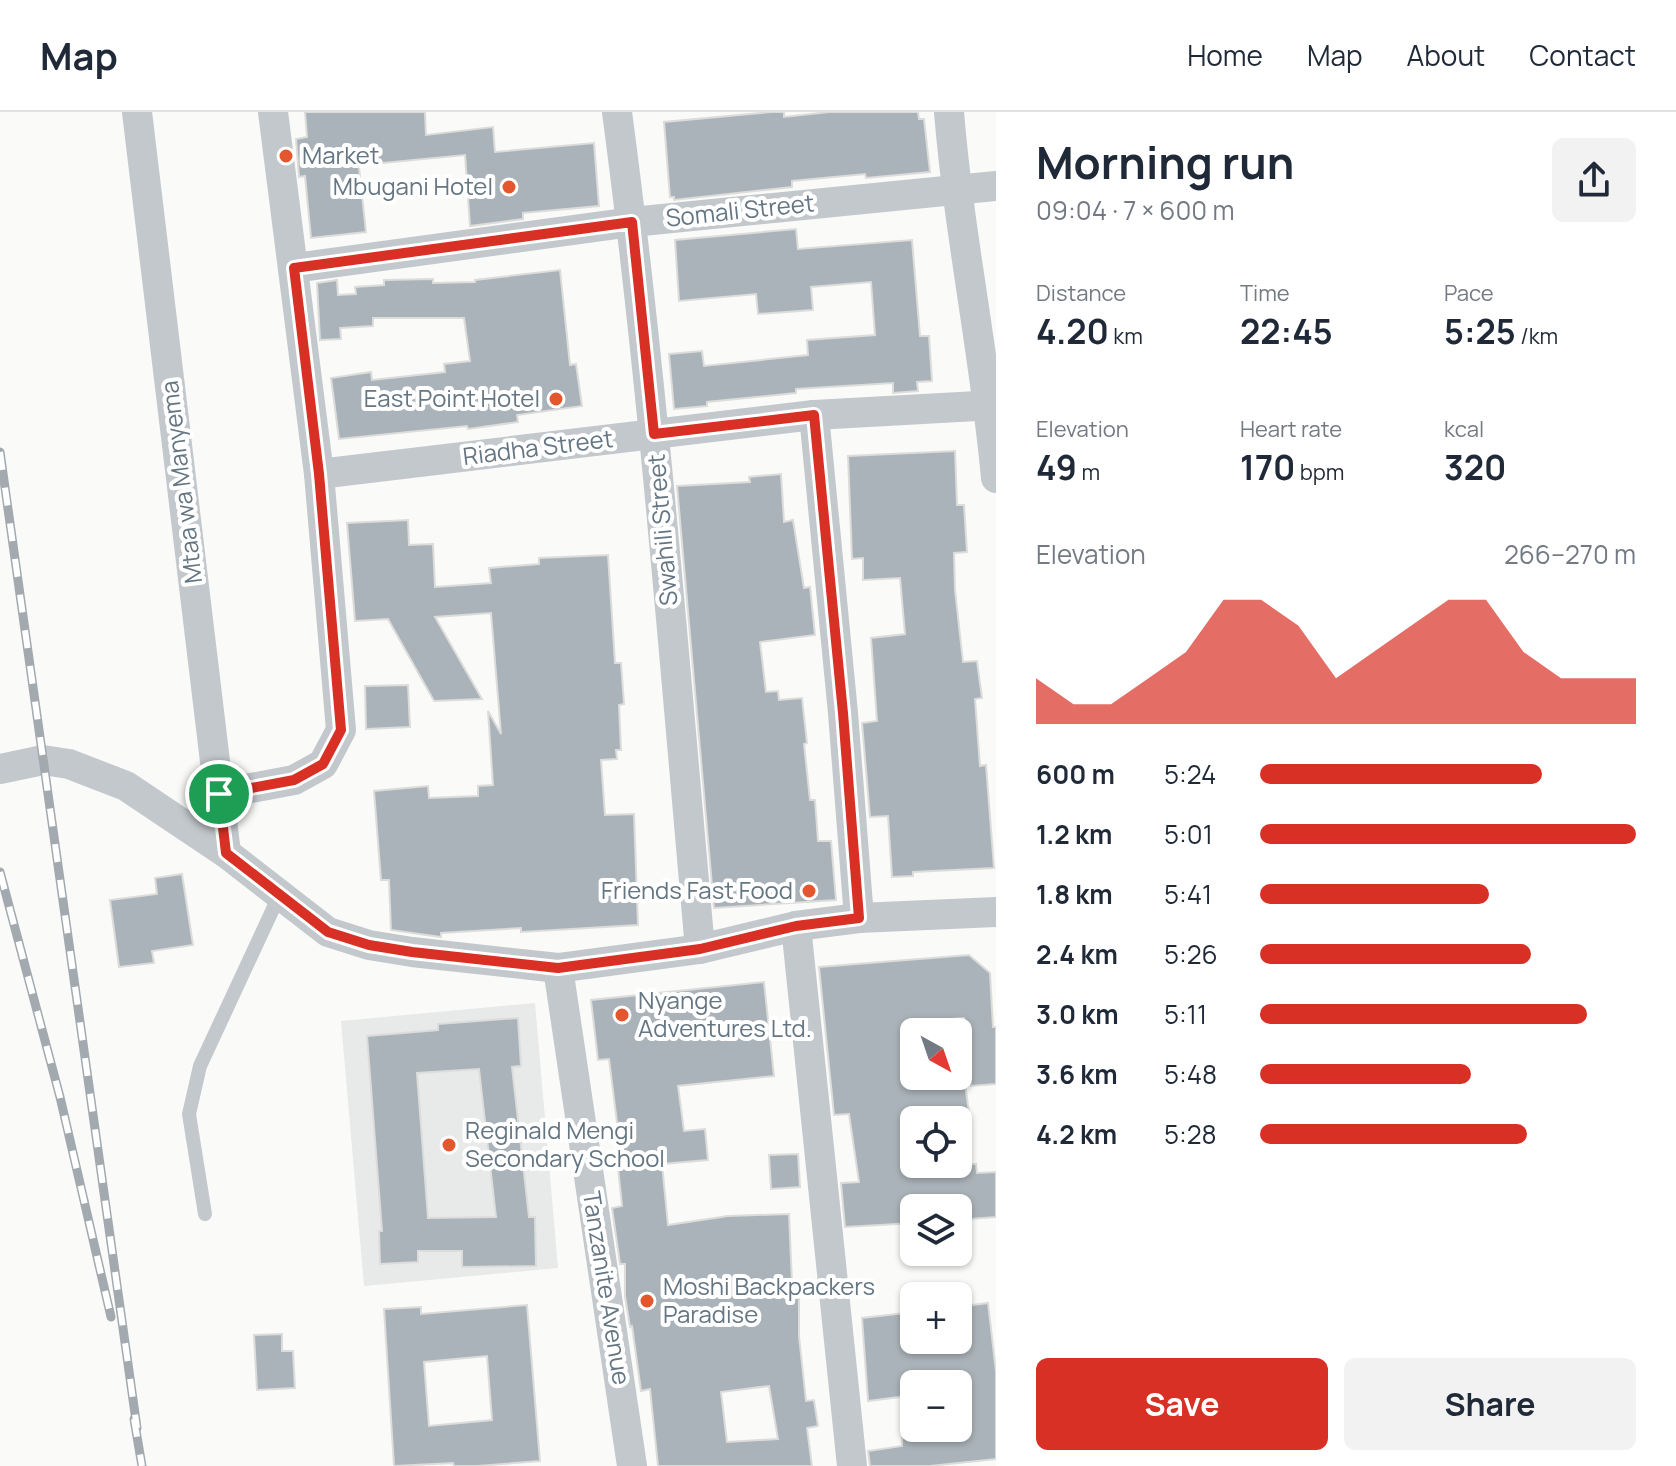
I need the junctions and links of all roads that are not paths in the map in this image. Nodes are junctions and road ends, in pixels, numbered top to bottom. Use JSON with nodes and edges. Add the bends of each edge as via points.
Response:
{"nodes":[{"id":1,"x":137,"y":112,"type":"edge"},
{"id":2,"x":273,"y":112,"type":"edge"},
{"id":3,"x":617,"y":112,"type":"edge"},
{"id":4,"x":949,"y":112,"type":"edge"},
{"id":5,"x":996,"y":186,"type":"edge"},
{"id":6,"x":955,"y":189,"type":"junction"},
{"id":7,"x":632,"y":222,"type":"junction"},
{"id":8,"x":294,"y":268,"type":"junction"},
{"id":9,"x":993,"y":405,"type":"edge"},
{"id":10,"x":814,"y":415,"type":"junction"},
{"id":11,"x":654,"y":434,"type":"junction"},
{"id":12,"x":319,"y":474,"type":"junction"},
{"id":13,"x":996,"y":478,"type":"edge"},
{"id":14,"x":0,"y":769,"type":"edge"},
{"id":15,"x":219,"y":794,"type":"junction"},
{"id":16,"x":226,"y":853,"type":"junction"},
{"id":17,"x":279,"y":896,"type":"junction"},
{"id":18,"x":996,"y":912,"type":"edge"},
{"id":19,"x":859,"y":918,"type":"junction"},
{"id":20,"x":796,"y":926,"type":"junction"},
{"id":21,"x":700,"y":949,"type":"junction"},
{"id":22,"x":558,"y":968,"type":"junction"},
{"id":23,"x":205,"y":1214,"type":"dead end"},
{"id":24,"x":632,"y":1466,"type":"edge"},
{"id":25,"x":852,"y":1466,"type":"edge"}],
"edges":[{"from":1,"to":15,"type":"street","name":"Mtaa wa Manyema"},
{"from":2,"to":8,"type":"street"},
{"from":3,"to":7,"type":"street","name":"Swahili Street"},
{"from":4,"to":6,"type":"street"},
{"from":5,"to":6,"type":"street","name":"Somali Street"},
{"from":6,"to":7,"type":"street","name":"Somali Street"},
{"from":6,"to":9,"type":"street"},
{"from":7,"to":8,"type":"street","name":"Somali Street"},
{"from":7,"to":11,"type":"street","name":"Swahili Street"},
{"from":8,"to":12,"type":"street"},
{"from":9,"to":10,"type":"street","name":"Riadha Street"},
{"from":9,"to":13,"type":"street"},
{"from":10,"to":11,"type":"street","name":"Riadha Street"},
{"from":10,"to":19,"type":"street"},
{"from":11,"to":12,"type":"street","name":"Riadha Street"},
{"from":11,"to":21,"type":"street","name":"Swahili Street"},
{"from":12,"to":15,"type":"street","via":[[341,730],[323,764],[294,780]]},
{"from":14,"to":16,"type":"street","via":[[43,760],[69,764],[126,786]]},
{"from":15,"to":16,"type":"street","name":"Mtaa wa Manyema"},
{"from":16,"to":17,"type":"street"},
{"from":17,"to":22,"type":"street","via":[[328,932],[369,945]]},
{"from":17,"to":23,"type":"lane","via":[[197,1078],[189,1114]]},
{"from":18,"to":19,"type":"street"},
{"from":19,"to":20,"type":"street"},
{"from":20,"to":21,"type":"street"},
{"from":20,"to":25,"type":"street"},
{"from":21,"to":22,"type":"street"},
{"from":22,"to":24,"type":"street","name":"Tanzanite Avenue"}]}
